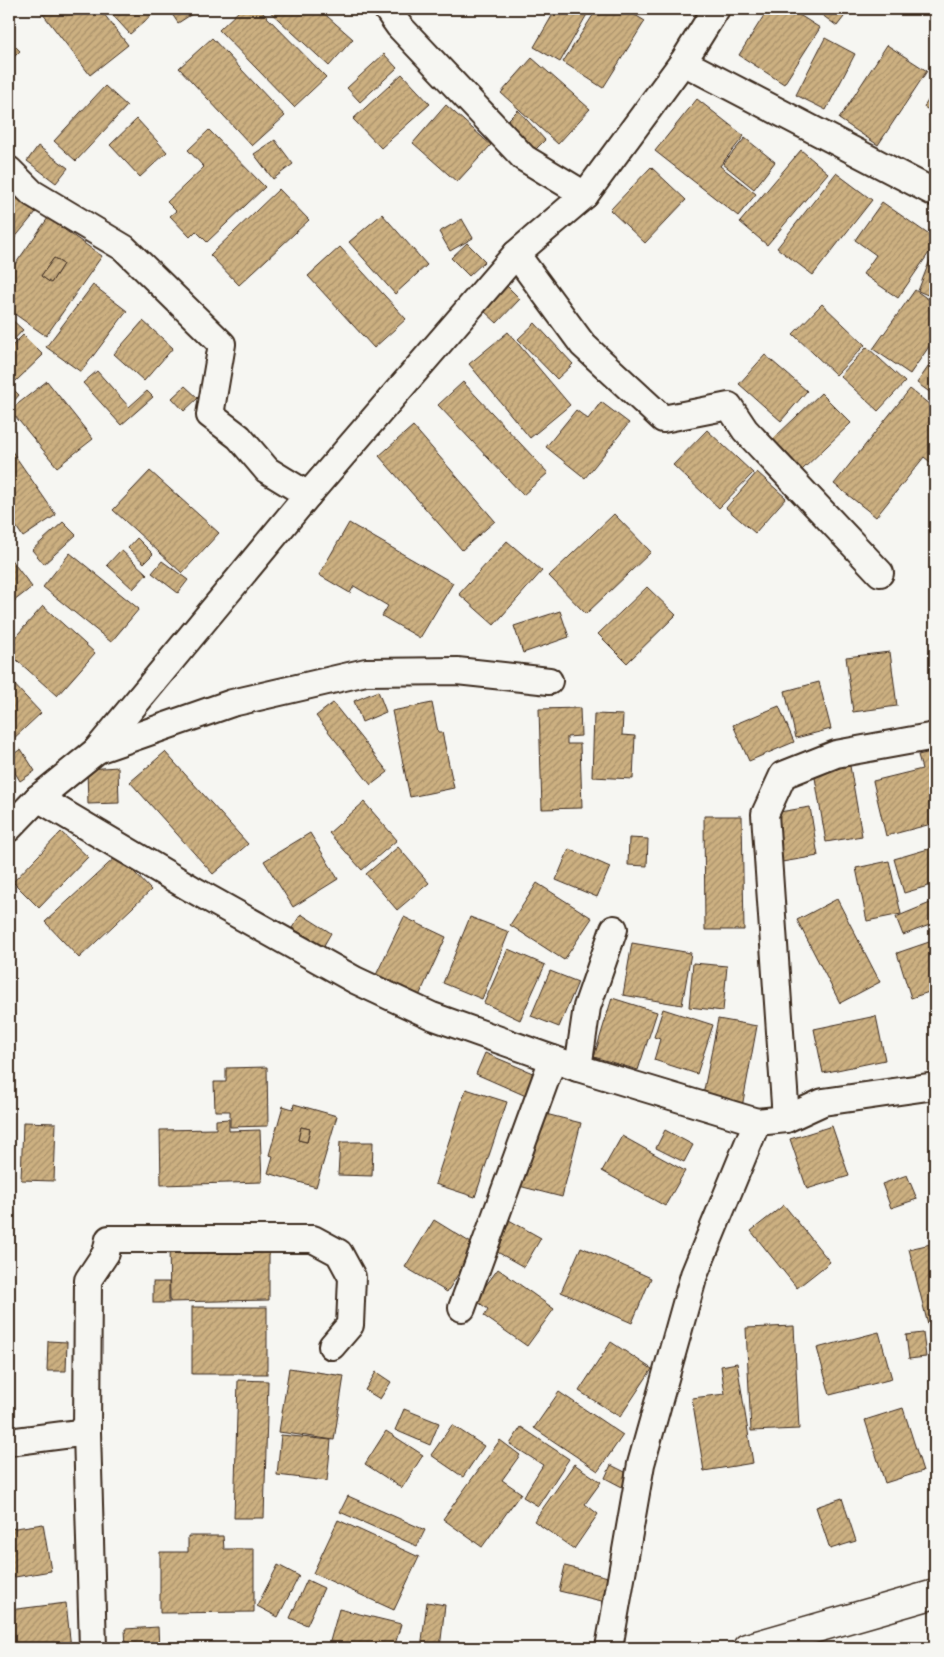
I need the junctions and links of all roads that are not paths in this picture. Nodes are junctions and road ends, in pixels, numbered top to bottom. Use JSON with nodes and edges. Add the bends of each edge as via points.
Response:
{"nodes":[{"id":1,"x":387,"y":9,"type":"edge"},
{"id":2,"x":716,"y":9,"type":"edge"},
{"id":3,"x":683,"y":62,"type":"junction"},
{"id":4,"x":9,"y":170,"type":"edge"},
{"id":5,"x":935,"y":193,"type":"edge"},
{"id":6,"x":585,"y":195,"type":"junction"},
{"id":7,"x":516,"y":254,"type":"junction"},
{"id":8,"x":308,"y":495,"type":"junction"},
{"id":9,"x":880,"y":573,"type":"dead end"},
{"id":10,"x":549,"y":681,"type":"dead end"},
{"id":11,"x":935,"y":736,"type":"edge"},
{"id":12,"x":96,"y":750,"type":"junction"},
{"id":13,"x":38,"y":798,"type":"junction"},
{"id":14,"x":9,"y":828,"type":"edge"},
{"id":15,"x":614,"y":929,"type":"dead end"},
{"id":16,"x":553,"y":1059,"type":"junction"},
{"id":17,"x":578,"y":1068,"type":"junction"},
{"id":18,"x":935,"y":1086,"type":"edge"},
{"id":19,"x":786,"y":1119,"type":"junction"},
{"id":20,"x":758,"y":1122,"type":"junction"},
{"id":21,"x":462,"y":1308,"type":"dead end"},
{"id":22,"x":332,"y":1346,"type":"dead end"},
{"id":23,"x":87,"y":1432,"type":"junction"},
{"id":24,"x":9,"y":1442,"type":"edge"},
{"id":25,"x":935,"y":1594,"type":"edge"},
{"id":26,"x":93,"y":1648,"type":"edge"},
{"id":27,"x":609,"y":1648,"type":"edge"},
{"id":28,"x":747,"y":1648,"type":"edge"}],
"edges":[{"from":1,"to":6,"type":"street","via":[[399,26],[524,158]]},
{"from":2,"to":3,"type":"street"},
{"from":3,"to":5,"type":"street"},
{"from":3,"to":6,"type":"street"},
{"from":4,"to":8,"type":"street","via":[[32,193],[124,248],[222,344],[210,415],[239,437],[267,470]]},
{"from":6,"to":7,"type":"street"},
{"from":7,"to":8,"type":"street"},
{"from":7,"to":9,"type":"street","via":[[583,345],[663,419],[729,406],[744,430]]},
{"from":8,"to":12,"type":"street"},
{"from":10,"to":12,"type":"street","via":[[458,671],[366,672],[232,704]]},
{"from":11,"to":19,"type":"street","via":[[836,754],[783,775],[765,814]]},
{"from":12,"to":13,"type":"street"},
{"from":13,"to":14,"type":"street"},
{"from":13,"to":16,"type":"street","via":[[355,980],[432,1016]]},
{"from":15,"to":17,"type":"street","via":[[587,1007]]},
{"from":16,"to":17,"type":"street"},
{"from":16,"to":21,"type":"street"},
{"from":17,"to":20,"type":"street"},
{"from":18,"to":19,"type":"street","via":[[823,1102]]},
{"from":19,"to":20,"type":"street"},
{"from":20,"to":27,"type":"street","via":[[694,1274],[641,1464]]},
{"from":22,"to":23,"type":"street","via":[[350,1326],[352,1277],[339,1252],[313,1239],[109,1239],[106,1253],[88,1280]]},
{"from":23,"to":24,"type":"street"},
{"from":23,"to":26,"type":"street"},
{"from":25,"to":28,"type":"highway"}]}
